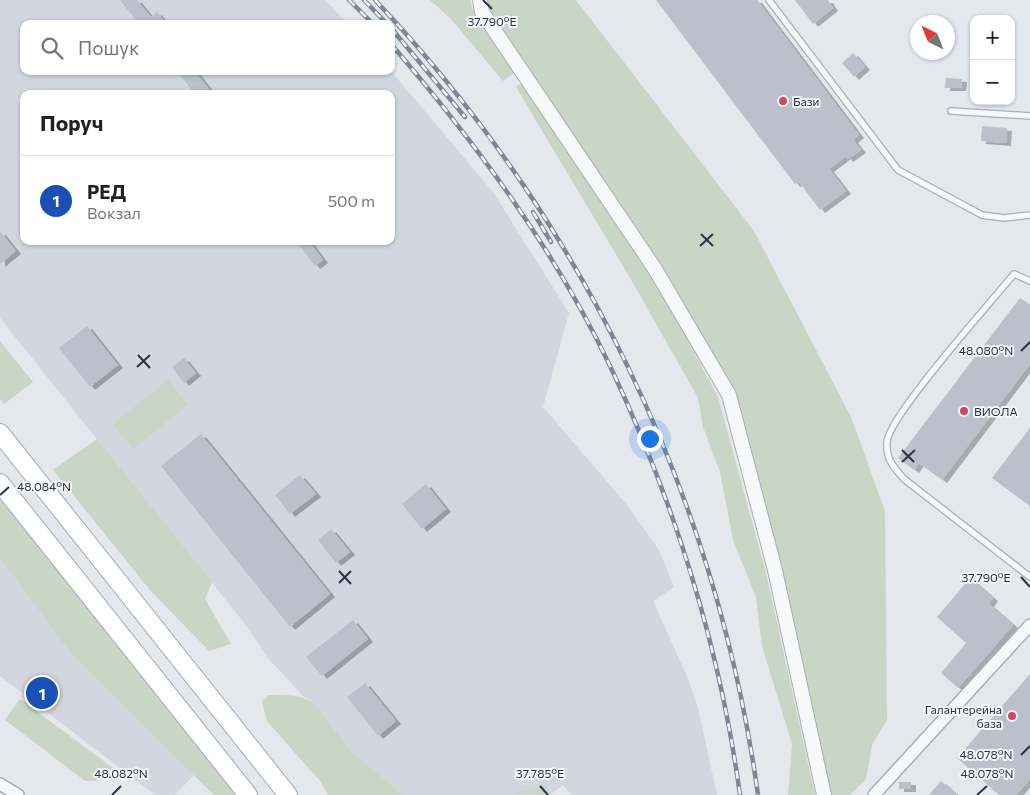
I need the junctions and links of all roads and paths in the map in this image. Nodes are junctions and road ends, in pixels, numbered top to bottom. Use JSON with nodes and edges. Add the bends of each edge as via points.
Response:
{"nodes":[{"id":1,"x":480,"y":0,"type":"edge"},
{"id":2,"x":769,"y":0,"type":"edge"},
{"id":3,"x":951,"y":111,"type":"dead end"},
{"id":4,"x":1030,"y":116,"type":"edge"},
{"id":5,"x":1030,"y":215,"type":"edge"},
{"id":6,"x":1030,"y":282,"type":"edge"},
{"id":7,"x":0,"y":433,"type":"edge"},
{"id":8,"x":0,"y":483,"type":"edge"},
{"id":9,"x":1030,"y":577,"type":"edge"},
{"id":10,"x":1030,"y":625,"type":"edge"},
{"id":11,"x":0,"y":784,"type":"edge"},
{"id":12,"x":18,"y":795,"type":"edge"},
{"id":13,"x":248,"y":795,"type":"edge"},
{"id":14,"x":288,"y":795,"type":"edge"},
{"id":15,"x":824,"y":795,"type":"edge"},
{"id":16,"x":874,"y":795,"type":"edge"}],
"edges":[{"from":1,"to":15,"type":"street","via":[[482,12],[655,269],[729,395],[775,570]]},
{"from":2,"to":5,"type":"lane","via":[[898,170],[982,215],[1004,218]]},
{"from":3,"to":4,"type":"lane"},
{"from":6,"to":9,"type":"lane","via":[[1014,274],[906,405],[887,440],[889,461],[904,479]]},
{"from":7,"to":14,"type":"main road"},
{"from":8,"to":13,"type":"main road"},
{"from":10,"to":16,"type":"street"},
{"from":11,"to":12,"type":"street"}]}
